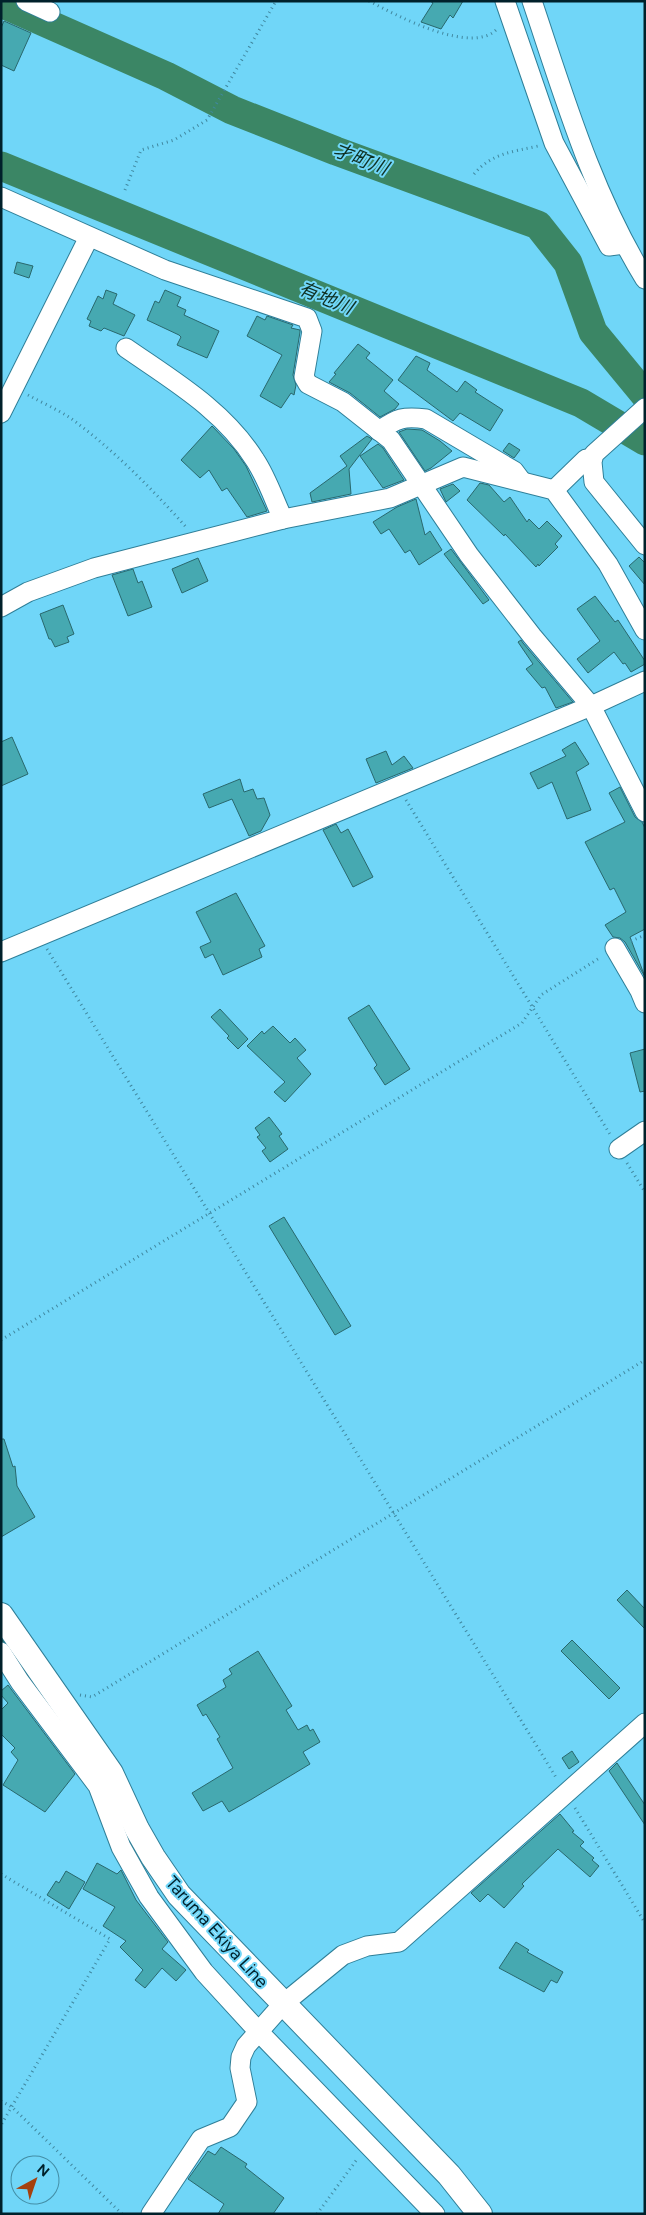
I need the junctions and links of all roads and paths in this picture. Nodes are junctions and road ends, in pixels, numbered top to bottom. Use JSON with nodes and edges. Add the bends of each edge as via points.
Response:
{"nodes":[{"id":1,"x":26,"y":1,"type":"edge"},
{"id":2,"x":276,"y":1,"type":"edge"},
{"id":3,"x":370,"y":1,"type":"edge"},
{"id":4,"x":532,"y":1,"type":"edge"},
{"id":5,"x":506,"y":4,"type":"edge"},
{"id":6,"x":50,"y":12,"type":"dead end"},
{"id":7,"x":554,"y":143,"type":"junction"},
{"id":8,"x":474,"y":174,"type":"dead end"},
{"id":9,"x":126,"y":190,"type":"dead end"},
{"id":10,"x":1,"y":197,"type":"edge"},
{"id":11,"x":89,"y":237,"type":"junction"},
{"id":12,"x":624,"y":244,"type":"junction"},
{"id":13,"x":645,"y":279,"type":"edge"},
{"id":14,"x":126,"y":348,"type":"dead end"},
{"id":15,"x":15,"y":389,"type":"junction"},
{"id":16,"x":645,"y":408,"type":"edge"},
{"id":17,"x":1,"y":414,"type":"edge"},
{"id":18,"x":379,"y":430,"type":"junction"},
{"id":19,"x":593,"y":457,"type":"junction"},
{"id":20,"x":523,"y":482,"type":"junction"},
{"id":21,"x":421,"y":485,"type":"junction"},
{"id":22,"x":554,"y":490,"type":"junction"},
{"id":23,"x":283,"y":519,"type":"junction"},
{"id":24,"x":200,"y":541,"type":"junction"},
{"id":25,"x":645,"y":546,"type":"edge"},
{"id":26,"x":608,"y":564,"type":"junction"},
{"id":27,"x":1,"y":606,"type":"edge"},
{"id":28,"x":645,"y":607,"type":"edge"},
{"id":29,"x":645,"y":630,"type":"edge"},
{"id":30,"x":645,"y":681,"type":"edge"},
{"id":31,"x":591,"y":706,"type":"junction"},
{"id":32,"x":398,"y":787,"type":"junction"},
{"id":33,"x":645,"y":812,"type":"edge"},
{"id":34,"x":645,"y":935,"type":"edge"},
{"id":35,"x":40,"y":937,"type":"junction"},
{"id":36,"x":615,"y":948,"type":"junction"},
{"id":37,"x":1,"y":952,"type":"edge"},
{"id":38,"x":645,"y":1003,"type":"edge"},
{"id":39,"x":533,"y":1008,"type":"junction"},
{"id":40,"x":645,"y":1131,"type":"edge"},
{"id":41,"x":619,"y":1149,"type":"junction"},
{"id":42,"x":645,"y":1192,"type":"edge"},
{"id":43,"x":209,"y":1213,"type":"junction"},
{"id":44,"x":1,"y":1340,"type":"edge"},
{"id":45,"x":645,"y":1360,"type":"edge"},
{"id":46,"x":393,"y":1514,"type":"junction"},
{"id":47,"x":1,"y":1615,"type":"edge"},
{"id":48,"x":1,"y":1652,"type":"edge"},
{"id":49,"x":73,"y":1690,"type":"dead end"},
{"id":50,"x":645,"y":1723,"type":"edge"},
{"id":51,"x":566,"y":1794,"type":"junction"},
{"id":52,"x":1,"y":1874,"type":"edge"},
{"id":53,"x":645,"y":1922,"type":"edge"},
{"id":54,"x":283,"y":2004,"type":"junction"},
{"id":55,"x":258,"y":2031,"type":"junction"},
{"id":56,"x":1,"y":2101,"type":"edge"},
{"id":57,"x":12,"y":2107,"type":"junction"},
{"id":58,"x":1,"y":2125,"type":"edge"},
{"id":59,"x":369,"y":2145,"type":"junction"},
{"id":60,"x":122,"y":2214,"type":"edge"},
{"id":61,"x":151,"y":2214,"type":"edge"},
{"id":62,"x":317,"y":2214,"type":"edge"},
{"id":63,"x":435,"y":2214,"type":"edge"},
{"id":64,"x":480,"y":2214,"type":"edge"}],
"edges":[{"from":1,"to":6,"type":"street"},
{"from":2,"to":9,"type":"path","via":[[206,120],[174,140],[141,150]]},
{"from":3,"to":5,"type":"path","via":[[401,17],[457,38],[480,38],[497,30]]},
{"from":4,"to":12,"type":"street","via":[[580,144]]},
{"from":5,"to":7,"type":"street"},
{"from":7,"to":8,"type":"path","via":[[500,154],[483,163]]},
{"from":7,"to":12,"type":"street","via":[[609,246]]},
{"from":10,"to":11,"type":"street"},
{"from":11,"to":15,"type":"street"},
{"from":11,"to":18,"type":"street","via":[[165,270],[307,318],[312,331],[304,377],[308,384],[343,402]]},
{"from":12,"to":13,"type":"street"},
{"from":14,"to":23,"type":"street","via":[[199,398],[232,430],[256,460]]},
{"from":15,"to":17,"type":"street"},
{"from":15,"to":24,"type":"path","via":[[67,416],[103,445],[148,485]]},
{"from":16,"to":19,"type":"street"},
{"from":18,"to":20,"type":"street","via":[[395,420],[410,417],[426,419],[514,471]]},
{"from":18,"to":21,"type":"street","via":[[391,440]]},
{"from":19,"to":22,"type":"street","via":[[573,469]]},
{"from":19,"to":25,"type":"street","via":[[594,482]]},
{"from":20,"to":21,"type":"street","via":[[463,467]]},
{"from":20,"to":22,"type":"street"},
{"from":21,"to":23,"type":"street","via":[[390,498]]},
{"from":21,"to":31,"type":"street","via":[[532,636]]},
{"from":22,"to":26,"type":"street"},
{"from":23,"to":24,"type":"street"},
{"from":24,"to":27,"type":"street","via":[[94,568],[28,592]]},
{"from":26,"to":28,"type":"street","via":[[626,578]]},
{"from":26,"to":29,"type":"street"},
{"from":30,"to":31,"type":"street"},
{"from":31,"to":32,"type":"street"},
{"from":31,"to":33,"type":"street"},
{"from":32,"to":35,"type":"street"},
{"from":32,"to":39,"type":"path"},
{"from":34,"to":36,"type":"path"},
{"from":35,"to":37,"type":"street"},
{"from":35,"to":43,"type":"path"},
{"from":36,"to":38,"type":"street"},
{"from":36,"to":39,"type":"path","via":[[541,995]]},
{"from":39,"to":41,"type":"path"},
{"from":39,"to":43,"type":"path","via":[[522,1023]]},
{"from":40,"to":41,"type":"street"},
{"from":41,"to":42,"type":"path"},
{"from":43,"to":44,"type":"path"},
{"from":43,"to":46,"type":"path"},
{"from":45,"to":46,"type":"path"},
{"from":46,"to":49,"type":"path","via":[[92,1697],[81,1696]]},
{"from":46,"to":51,"type":"path"},
{"from":47,"to":54,"type":"main road","name":"Taruma Ekiya Line","via":[[110,1773],[153,1857],[179,1895]]},
{"from":48,"to":55,"type":"street","via":[[98,1786],[121,1847],[171,1929],[204,1972]]},
{"from":50,"to":51,"type":"street"},
{"from":51,"to":53,"type":"path"},
{"from":51,"to":54,"type":"street","via":[[399,1942],[367,1946],[343,1955]]},
{"from":52,"to":57,"type":"path","via":[[110,1939]]},
{"from":54,"to":55,"type":"street"},
{"from":54,"to":64,"type":"main road","name":"Taruma Ekiya Line","via":[[449,2174]]},
{"from":55,"to":59,"type":"street"},
{"from":55,"to":61,"type":"street","via":[[246,2046],[240,2068],[248,2102],[230,2127],[201,2139]]},
{"from":56,"to":57,"type":"path"},
{"from":57,"to":58,"type":"path"},
{"from":57,"to":60,"type":"path"},
{"from":59,"to":62,"type":"path","via":[[348,2168]]},
{"from":59,"to":63,"type":"street"}]}
